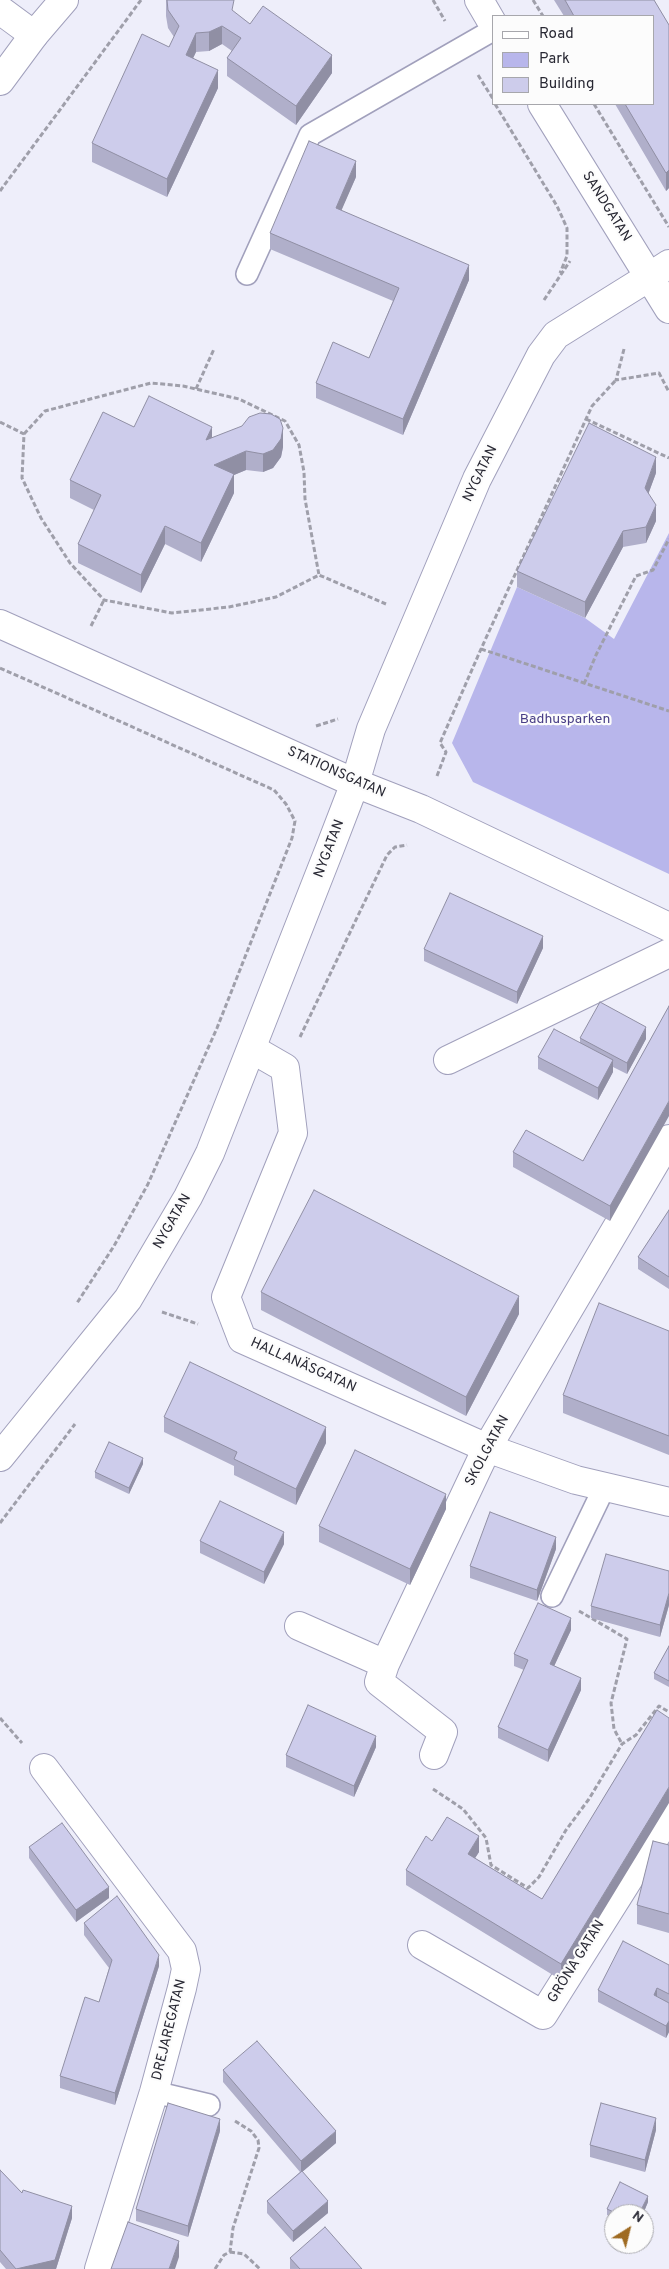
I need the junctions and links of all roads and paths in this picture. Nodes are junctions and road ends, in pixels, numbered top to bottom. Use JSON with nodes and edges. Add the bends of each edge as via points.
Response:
{"nodes":[{"id":1,"x":64,"y":0,"type":"edge"},
{"id":2,"x":141,"y":0,"type":"edge"},
{"id":3,"x":479,"y":0,"type":"edge"},
{"id":4,"x":533,"y":0,"type":"edge"},
{"id":5,"x":0,"y":10,"type":"edge"},
{"id":6,"x":542,"y":15,"type":"edge"},
{"id":7,"x":492,"y":22,"type":"edge"},
{"id":8,"x":492,"y":31,"type":"edge"},
{"id":9,"x":34,"y":35,"type":"junction"},
{"id":10,"x":0,"y":80,"type":"edge"},
{"id":11,"x":497,"y":105,"type":"edge"},
{"id":12,"x":543,"y":105,"type":"edge"},
{"id":13,"x":595,"y":105,"type":"edge"},
{"id":14,"x":0,"y":191,"type":"edge"},
{"id":15,"x":669,"y":227,"type":"edge"},
{"id":16,"x":570,"y":261,"type":"dead end"},
{"id":17,"x":659,"y":270,"type":"edge"},
{"id":18,"x":247,"y":274,"type":"dead end"},
{"id":19,"x":669,"y":309,"type":"edge"},
{"id":20,"x":214,"y":349,"type":"dead end"},
{"id":21,"x":624,"y":349,"type":"dead end"},
{"id":22,"x":616,"y":380,"type":"junction"},
{"id":23,"x":196,"y":389,"type":"junction"},
{"id":24,"x":669,"y":392,"type":"edge"},
{"id":25,"x":586,"y":419,"type":"junction"},
{"id":26,"x":0,"y":422,"type":"edge"},
{"id":27,"x":24,"y":434,"type":"junction"},
{"id":28,"x":669,"y":458,"type":"edge"},
{"id":29,"x":669,"y":539,"type":"edge"},
{"id":30,"x":319,"y":575,"type":"junction"},
{"id":31,"x":104,"y":600,"type":"junction"},
{"id":32,"x":394,"y":608,"type":"dead end"},
{"id":33,"x":0,"y":624,"type":"edge"},
{"id":34,"x":86,"y":635,"type":"dead end"},
{"id":35,"x":481,"y":649,"type":"junction"},
{"id":36,"x":0,"y":668,"type":"edge"},
{"id":37,"x":584,"y":684,"type":"junction"},
{"id":38,"x":669,"y":711,"type":"edge"},
{"id":39,"x":342,"y":717,"type":"dead end"},
{"id":40,"x":308,"y":729,"type":"dead end"},
{"id":41,"x":437,"y":776,"type":"dead end"},
{"id":42,"x":355,"y":783,"type":"junction"},
{"id":43,"x":407,"y":845,"type":"dead end"},
{"id":44,"x":669,"y":927,"type":"edge"},
{"id":45,"x":669,"y":953,"type":"edge"},
{"id":46,"x":252,"y":1049,"type":"junction"},
{"id":47,"x":448,"y":1060,"type":"dead end"},
{"id":48,"x":285,"y":1068,"type":"junction"},
{"id":49,"x":669,"y":1139,"type":"edge"},
{"id":50,"x":128,"y":1299,"type":"junction"},
{"id":51,"x":73,"y":1309,"type":"dead end"},
{"id":52,"x":242,"y":1339,"type":"junction"},
{"id":53,"x":487,"y":1448,"type":"junction"},
{"id":54,"x":0,"y":1457,"type":"edge"},
{"id":55,"x":604,"y":1488,"type":"junction"},
{"id":56,"x":669,"y":1502,"type":"edge"},
{"id":57,"x":552,"y":1596,"type":"joint"},
{"id":58,"x":299,"y":1626,"type":"dead end"},
{"id":59,"x":386,"y":1664,"type":"junction"},
{"id":60,"x":669,"y":1712,"type":"edge"},
{"id":61,"x":622,"y":1744,"type":"junction"},
{"id":62,"x":434,"y":1755,"type":"joint"},
{"id":63,"x":44,"y":1768,"type":"dead end"},
{"id":64,"x":669,"y":1815,"type":"edge"},
{"id":65,"x":422,"y":1945,"type":"dead end"},
{"id":66,"x":154,"y":2092,"type":"junction"},
{"id":67,"x":209,"y":2105,"type":"joint"},
{"id":68,"x":230,"y":2252,"type":"junction"},
{"id":69,"x":99,"y":2269,"type":"edge"},
{"id":70,"x":215,"y":2269,"type":"edge"},
{"id":71,"x":260,"y":2269,"type":"edge"}],
"edges":[{"from":1,"to":9,"type":"street"},
{"from":2,"to":14,"type":"path"},
{"from":3,"to":7,"type":"street"},
{"from":4,"to":6,"type":"path"},
{"from":5,"to":9,"type":"street"},
{"from":8,"to":18,"type":"lane","via":[[310,135]]},
{"from":9,"to":10,"type":"street"},
{"from":11,"to":16,"type":"path","via":[[567,228],[567,256],[558,277]]},
{"from":12,"to":17,"type":"street","name":"SANDGATAN"},
{"from":13,"to":15,"type":"path"},
{"from":17,"to":19,"type":"street","name":"SANDGATAN"},
{"from":17,"to":42,"type":"street","name":"NYGATAN","via":[[556,335],[541,354],[477,478],[371,729]]},
{"from":20,"to":23,"type":"path"},
{"from":21,"to":22,"type":"path"},
{"from":22,"to":24,"type":"path","via":[[659,373]]},
{"from":22,"to":25,"type":"path","via":[[592,406]]},
{"from":23,"to":27,"type":"path","via":[[151,383],[107,393],[45,411]]},
{"from":23,"to":30,"type":"path","via":[[239,400],[285,422],[299,445]]},
{"from":25,"to":28,"type":"path"},
{"from":25,"to":35,"type":"path"},
{"from":26,"to":27,"type":"path"},
{"from":27,"to":31,"type":"path","via":[[22,478],[41,518],[70,563]]},
{"from":29,"to":37,"type":"path","via":[[654,570],[636,576]]},
{"from":30,"to":31,"type":"path","via":[[276,597],[172,613]]},
{"from":30,"to":32,"type":"path"},
{"from":31,"to":34,"type":"path"},
{"from":33,"to":42,"type":"street","name":"STATIONSGATAN"},
{"from":35,"to":37,"type":"path"},
{"from":35,"to":41,"type":"path","via":[[440,743],[446,752]]},
{"from":36,"to":51,"type":"path","via":[[274,790],[295,821],[292,838],[217,1028],[148,1184],[114,1246]]},
{"from":37,"to":38,"type":"path"},
{"from":39,"to":40,"type":"path"},
{"from":42,"to":44,"type":"street","name":"STATIONSGATAN","via":[[421,809]]},
{"from":42,"to":46,"type":"street","name":"NYGATAN"},
{"from":43,"to":48,"type":"path","via":[[395,847],[387,855]]},
{"from":45,"to":47,"type":"street"},
{"from":46,"to":48,"type":"street"},
{"from":46,"to":50,"type":"street","name":"NYGATAN","via":[[210,1153]]},
{"from":48,"to":52,"type":"street","name":"HALLANÄSGATAN","via":[[293,1133],[226,1297]]},
{"from":49,"to":53,"type":"street","name":"SKOLGATAN"},
{"from":50,"to":52,"type":"path"},
{"from":50,"to":54,"type":"street","name":"NYGATAN"},
{"from":52,"to":53,"type":"street","name":"HALLANÄSGATAN"},
{"from":53,"to":55,"type":"street","name":"HALLANÄSGATAN"},
{"from":53,"to":59,"type":"street","name":"SKOLGATAN"},
{"from":55,"to":56,"type":"street","name":"HALLANÄSGATAN"},
{"from":55,"to":57,"type":"lane"},
{"from":57,"to":61,"type":"path","via":[[627,1639],[612,1703],[614,1728]]},
{"from":58,"to":59,"type":"street"},
{"from":59,"to":62,"type":"street","name":"SKOLGATAN","via":[[379,1682],[443,1732]]},
{"from":60,"to":61,"type":"path","via":[[658,1706],[636,1735]]},
{"from":61,"to":62,"type":"path","via":[[539,1877],[528,1888],[491,1865],[486,1838],[463,1809],[433,1790]]},
{"from":63,"to":66,"type":"street","name":"DREJAREGATAN","via":[[182,1951],[186,1969]]},
{"from":64,"to":65,"type":"street","name":"GRÖNA GATAN","via":[[543,2016]]},
{"from":66,"to":67,"type":"lane"},
{"from":66,"to":69,"type":"street","name":"DREJAREGATAN"},
{"from":67,"to":68,"type":"path","via":[[251,2131],[258,2140],[259,2148],[233,2228]]},
{"from":68,"to":70,"type":"path","via":[[224,2255]]},
{"from":68,"to":71,"type":"path","via":[[244,2254]]}]}
